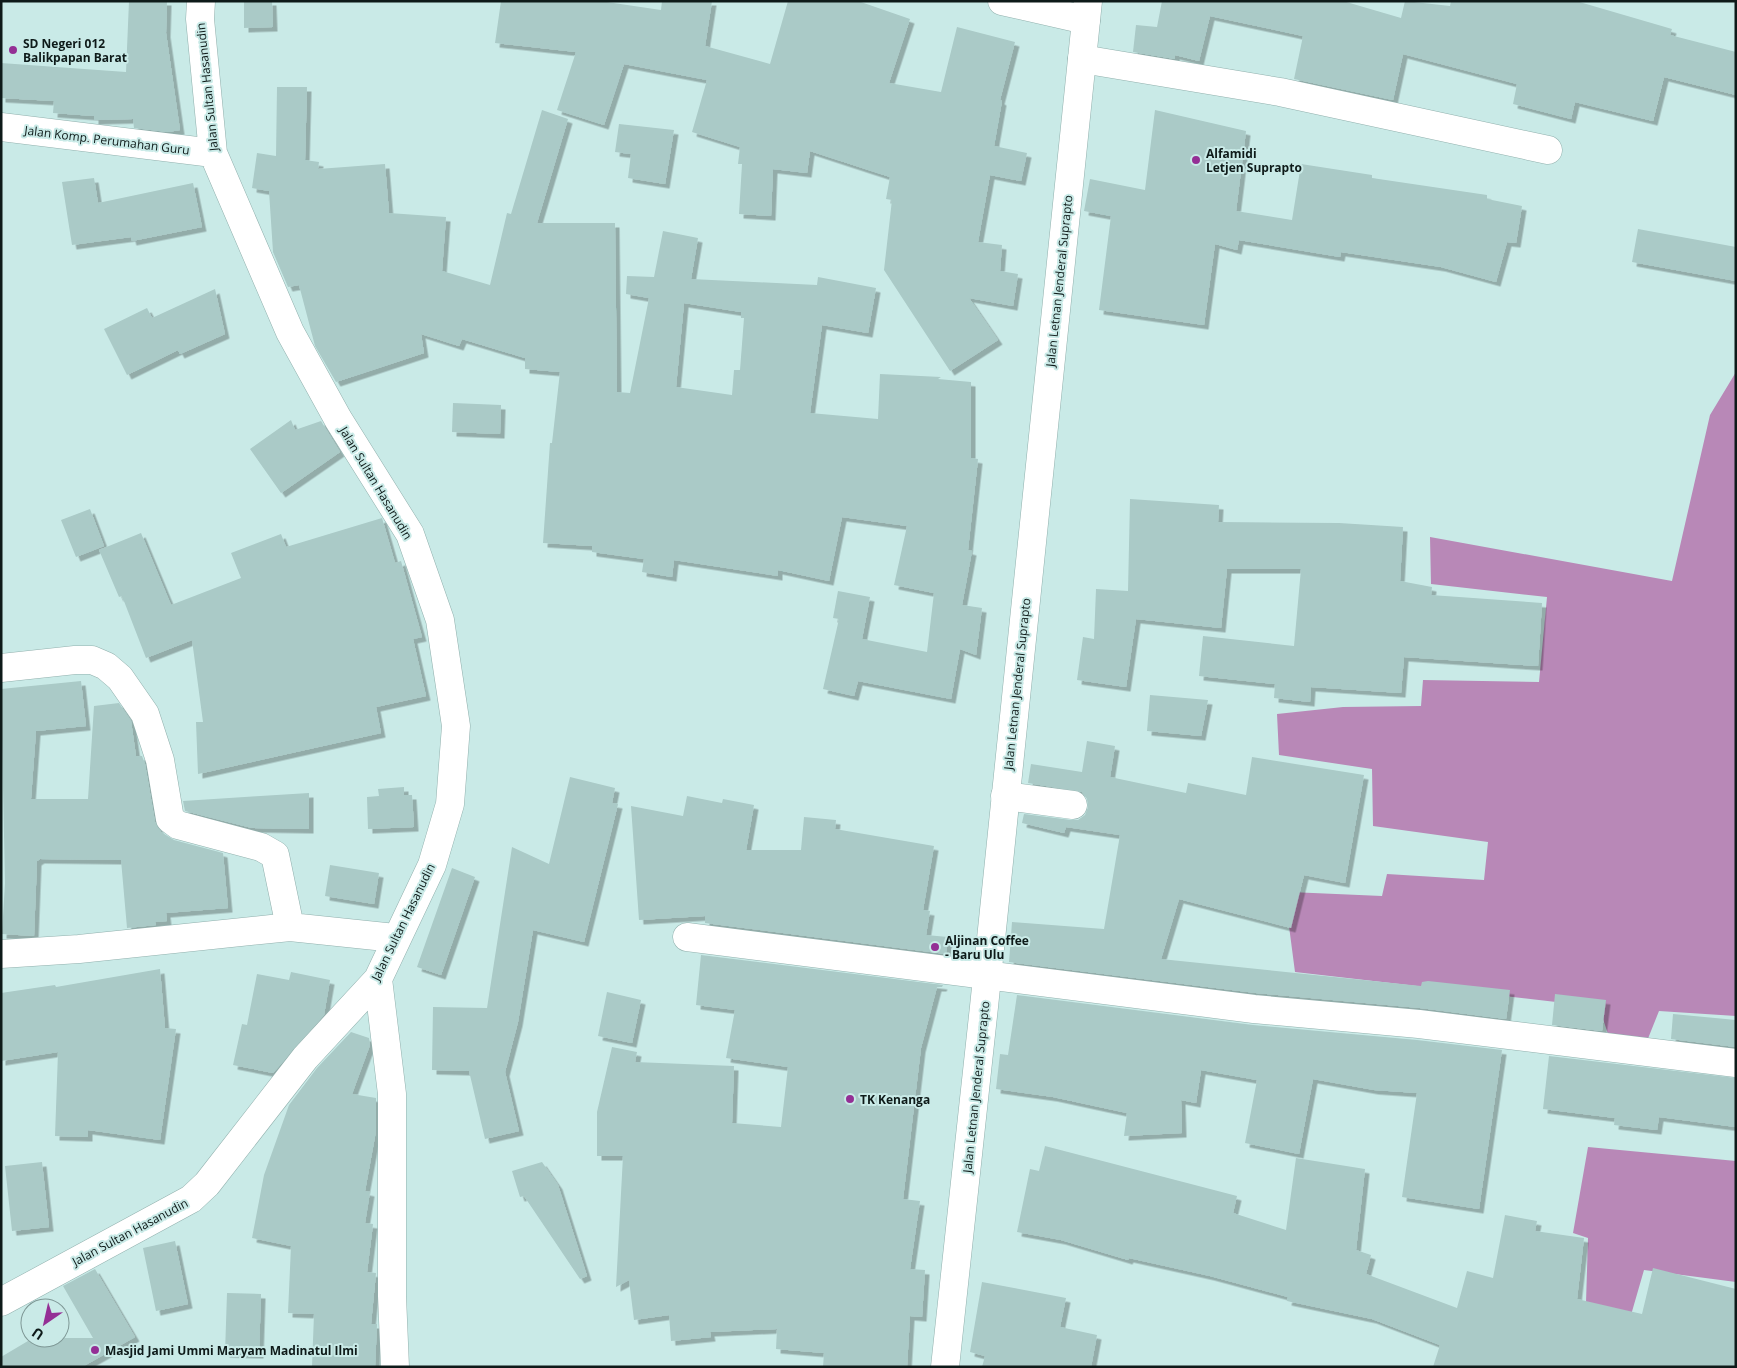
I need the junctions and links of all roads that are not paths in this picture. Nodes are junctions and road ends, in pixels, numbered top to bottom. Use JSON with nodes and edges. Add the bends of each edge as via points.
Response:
{"nodes":[{"id":1,"x":201,"y":1,"type":"edge"},
{"id":2,"x":1002,"y":1,"type":"edge"},
{"id":3,"x":1087,"y":11,"type":"edge"},
{"id":4,"x":1082,"y":59,"type":"junction"},
{"id":5,"x":1,"y":127,"type":"edge"},
{"id":6,"x":1548,"y":150,"type":"dead end"},
{"id":7,"x":213,"y":153,"type":"junction"},
{"id":8,"x":1,"y":668,"type":"edge"},
{"id":9,"x":1005,"y":796,"type":"junction"},
{"id":10,"x":1072,"y":805,"type":"dead end"},
{"id":11,"x":290,"y":927,"type":"junction"},
{"id":12,"x":687,"y":937,"type":"dead end"},
{"id":13,"x":395,"y":938,"type":"junction"},
{"id":14,"x":1,"y":954,"type":"edge"},
{"id":15,"x":988,"y":974,"type":"junction"},
{"id":16,"x":378,"y":979,"type":"junction"},
{"id":17,"x":1736,"y":1063,"type":"edge"},
{"id":18,"x":1,"y":1302,"type":"edge"},
{"id":19,"x":395,"y":1367,"type":"edge"},
{"id":20,"x":945,"y":1367,"type":"edge"}],
"edges":[{"from":1,"to":7,"type":"street","name":"Jalan Sultan Hasanudin"},
{"from":2,"to":3,"type":"street"},
{"from":3,"to":4,"type":"street","name":"Jalan Letnan Jenderal Suprapto"},
{"from":4,"to":6,"type":"street","via":[[1280,92]]},
{"from":4,"to":9,"type":"street","name":"Jalan Letnan Jenderal Suprapto"},
{"from":5,"to":7,"type":"street","name":"Jalan Komp. Perumahan Guru"},
{"from":7,"to":13,"type":"street","name":"Jalan Sultan Hasanudin","via":[[290,332],[338,419],[410,534],[440,620],[456,726],[450,804],[432,865]]},
{"from":8,"to":11,"type":"street","via":[[92,660],[106,666],[120,678],[145,714],[160,760],[170,819],[178,825],[261,847],[275,854]]},
{"from":9,"to":10,"type":"street"},
{"from":9,"to":15,"type":"street","name":"Jalan Letnan Jenderal Suprapto"},
{"from":11,"to":13,"type":"street"},
{"from":11,"to":14,"type":"street"},
{"from":12,"to":15,"type":"street"},
{"from":13,"to":16,"type":"street","name":"Jalan Sultan Hasanudin"},
{"from":15,"to":17,"type":"street","via":[[1254,1009],[1419,1024]]},
{"from":15,"to":20,"type":"street","name":"Jalan Letnan Jenderal Suprapto"},
{"from":16,"to":18,"type":"street","name":"Jalan Sultan Hasanudin","via":[[305,1058],[207,1184],[191,1199]]},
{"from":16,"to":19,"type":"street","via":[[392,1094]]}]}
